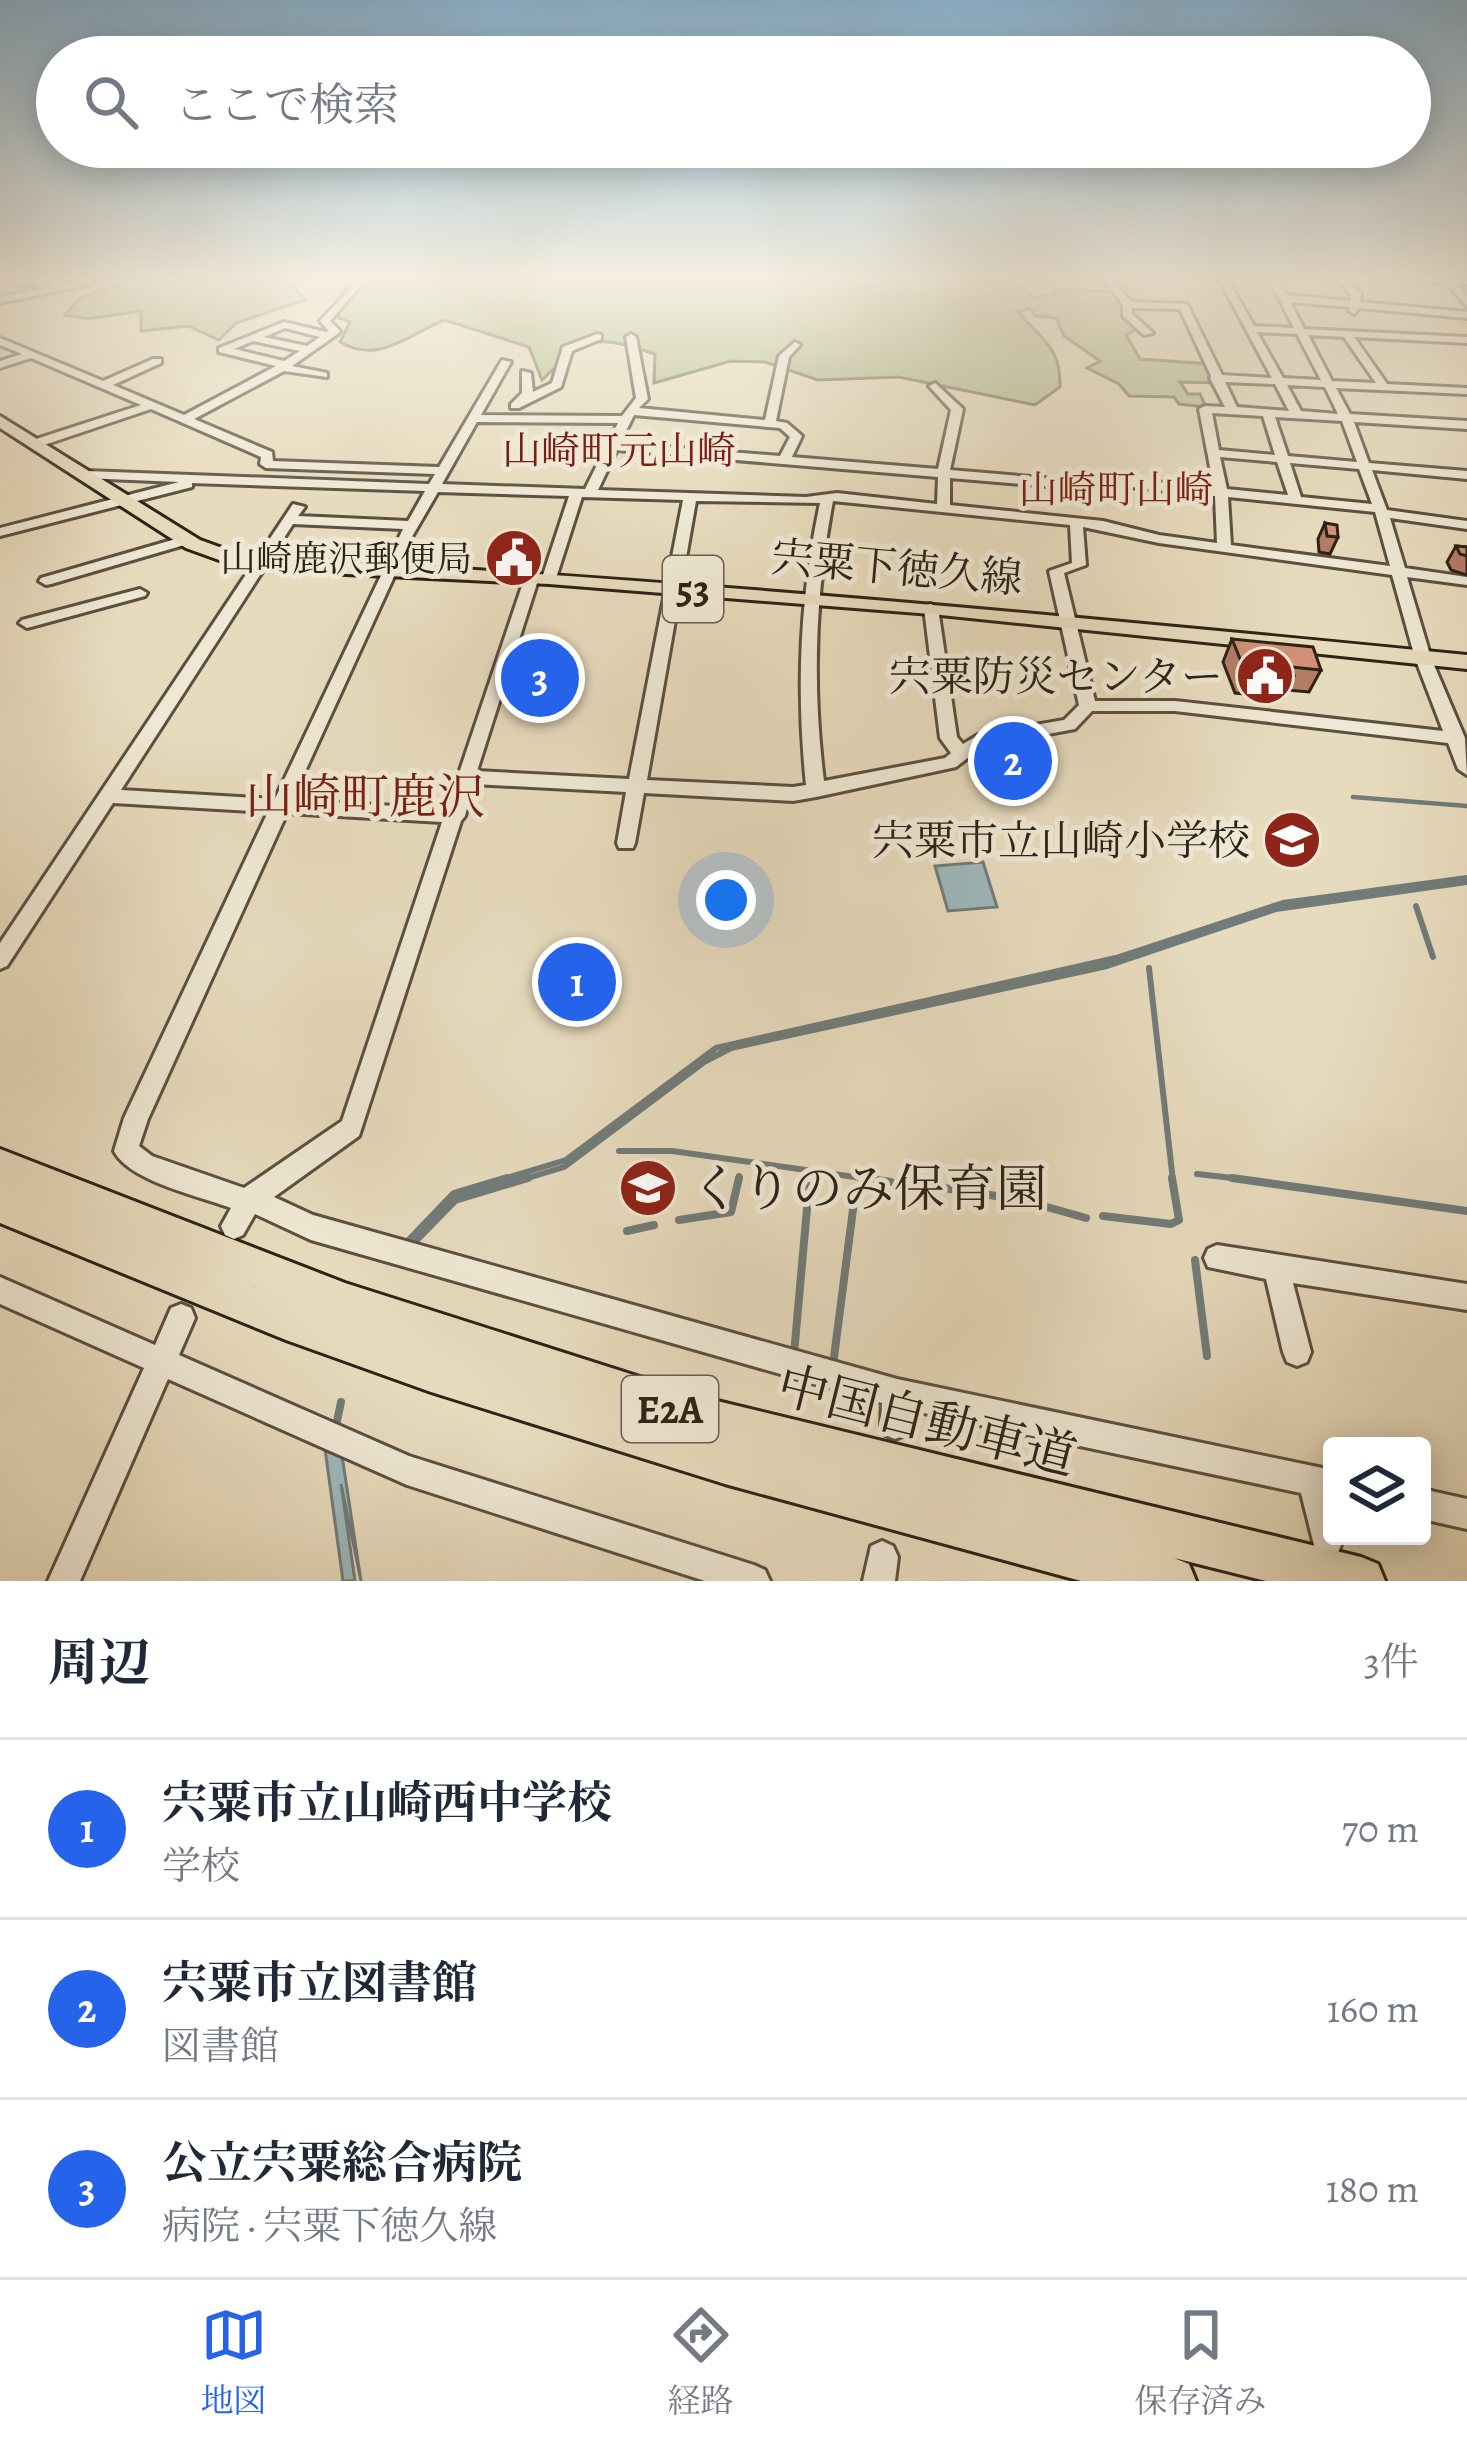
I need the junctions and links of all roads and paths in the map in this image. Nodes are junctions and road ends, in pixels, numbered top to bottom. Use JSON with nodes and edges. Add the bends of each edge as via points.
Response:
{"nodes":[{"id":1,"x":22,"y":351,"type":"edge"},
{"id":2,"x":226,"y":351,"type":"edge"},
{"id":3,"x":305,"y":351,"type":"edge"},
{"id":4,"x":566,"y":351,"type":"edge"},
{"id":5,"x":635,"y":351,"type":"edge"},
{"id":6,"x":789,"y":351,"type":"edge"},
{"id":7,"x":1203,"y":351,"type":"edge"},
{"id":8,"x":1264,"y":351,"type":"edge"},
{"id":9,"x":1314,"y":351,"type":"edge"},
{"id":10,"x":1360,"y":351,"type":"edge"},
{"id":11,"x":31,"y":355,"type":"junction"},
{"id":12,"x":157,"y":361,"type":"dead end"},
{"id":13,"x":506,"y":362,"type":"dead end"},
{"id":14,"x":0,"y":365,"type":"edge"},
{"id":15,"x":284,"y":366,"type":"junction"},
{"id":16,"x":526,"y":373,"type":"dead end"},
{"id":17,"x":323,"y":375,"type":"dead end"},
{"id":18,"x":1215,"y":378,"type":"junction"},
{"id":19,"x":1280,"y":382,"type":"junction"},
{"id":20,"x":1332,"y":384,"type":"junction"},
{"id":21,"x":101,"y":386,"type":"junction"},
{"id":22,"x":935,"y":386,"type":"dead end"},
{"id":23,"x":1384,"y":387,"type":"junction"},
{"id":24,"x":1448,"y":390,"type":"junction"},
{"id":25,"x":1467,"y":391,"type":"edge"},
{"id":26,"x":148,"y":406,"type":"junction"},
{"id":27,"x":1232,"y":410,"type":"junction"},
{"id":28,"x":1268,"y":414,"type":"junction"},
{"id":29,"x":628,"y":415,"type":"junction"},
{"id":30,"x":1467,"y":415,"type":"edge"},
{"id":31,"x":1298,"y":416,"type":"junction"},
{"id":32,"x":1346,"y":417,"type":"junction"},
{"id":33,"x":475,"y":418,"type":"junction"},
{"id":34,"x":184,"y":420,"type":"junction"},
{"id":35,"x":0,"y":421,"type":"edge"},
{"id":36,"x":770,"y":422,"type":"junction"},
{"id":37,"x":1467,"y":425,"type":"edge"},
{"id":38,"x":37,"y":443,"type":"junction"},
{"id":39,"x":613,"y":446,"type":"junction"},
{"id":40,"x":1215,"y":453,"type":"junction"},
{"id":41,"x":1282,"y":460,"type":"junction"},
{"id":42,"x":784,"y":461,"type":"junction"},
{"id":43,"x":323,"y":466,"type":"junction"},
{"id":44,"x":1364,"y":467,"type":"junction"},
{"id":45,"x":445,"y":471,"type":"junction"},
{"id":46,"x":944,"y":472,"type":"junction"},
{"id":47,"x":87,"y":475,"type":"junction"},
{"id":48,"x":1467,"y":476,"type":"edge"},
{"id":49,"x":205,"y":479,"type":"junction"},
{"id":50,"x":311,"y":483,"type":"junction"},
{"id":51,"x":436,"y":487,"type":"junction"},
{"id":52,"x":1104,"y":487,"type":"junction"},
{"id":53,"x":583,"y":493,"type":"junction"},
{"id":54,"x":1221,"y":493,"type":"junction"},
{"id":55,"x":690,"y":496,"type":"junction"},
{"id":56,"x":827,"y":500,"type":"junction"},
{"id":57,"x":126,"y":501,"type":"junction"},
{"id":58,"x":1296,"y":501,"type":"junction"},
{"id":59,"x":943,"y":509,"type":"junction"},
{"id":60,"x":1381,"y":511,"type":"junction"},
{"id":61,"x":1076,"y":522,"type":"junction"},
{"id":62,"x":413,"y":525,"type":"junction"},
{"id":63,"x":1103,"y":525,"type":"junction"},
{"id":64,"x":1467,"y":525,"type":"edge"},
{"id":65,"x":0,"y":532,"type":"edge"},
{"id":66,"x":186,"y":540,"type":"junction"},
{"id":67,"x":1224,"y":547,"type":"junction"},
{"id":68,"x":257,"y":565,"type":"junction"},
{"id":69,"x":392,"y":571,"type":"junction"},
{"id":70,"x":1395,"y":573,"type":"junction"},
{"id":71,"x":540,"y":578,"type":"junction"},
{"id":72,"x":46,"y":581,"type":"dead end"},
{"id":73,"x":1467,"y":581,"type":"edge"},
{"id":74,"x":669,"y":587,"type":"junction"},
{"id":75,"x":140,"y":592,"type":"dead end"},
{"id":76,"x":813,"y":600,"type":"junction"},
{"id":77,"x":932,"y":608,"type":"junction"},
{"id":78,"x":1066,"y":620,"type":"junction"},
{"id":79,"x":27,"y":622,"type":"dead end"},
{"id":80,"x":1423,"y":658,"type":"junction"},
{"id":81,"x":1467,"y":662,"type":"edge"},
{"id":82,"x":1088,"y":706,"type":"junction"},
{"id":83,"x":1456,"y":738,"type":"junction"},
{"id":84,"x":960,"y":752,"type":"junction"},
{"id":85,"x":1467,"y":769,"type":"edge"},
{"id":86,"x":467,"y":777,"type":"junction"},
{"id":87,"x":635,"y":787,"type":"junction"},
{"id":88,"x":816,"y":791,"type":"junction"},
{"id":89,"x":106,"y":796,"type":"junction"},
{"id":90,"x":282,"y":804,"type":"junction"},
{"id":91,"x":456,"y":816,"type":"junction"},
{"id":92,"x":626,"y":843,"type":"dead end"},
{"id":93,"x":0,"y":960,"type":"edge"},
{"id":94,"x":0,"y":1168,"type":"edge"},
{"id":95,"x":250,"y":1201,"type":"junction"},
{"id":96,"x":0,"y":1204,"type":"edge"},
{"id":97,"x":234,"y":1226,"type":"dead end"},
{"id":98,"x":1217,"y":1258,"type":"dead end"},
{"id":99,"x":1276,"y":1267,"type":"junction"},
{"id":100,"x":0,"y":1290,"type":"edge"},
{"id":101,"x":1467,"y":1297,"type":"edge"},
{"id":102,"x":181,"y":1318,"type":"dead end"},
{"id":103,"x":1297,"y":1352,"type":"dead end"},
{"id":104,"x":161,"y":1361,"type":"junction"},
{"id":105,"x":897,"y":1393,"type":"junction"},
{"id":106,"x":895,"y":1425,"type":"dead end"},
{"id":107,"x":1323,"y":1483,"type":"edge"},
{"id":108,"x":1431,"y":1506,"type":"edge"},
{"id":109,"x":1467,"y":1514,"type":"edge"},
{"id":110,"x":64,"y":1581,"type":"edge"},
{"id":111,"x":754,"y":1581,"type":"edge"},
{"id":112,"x":1172,"y":1581,"type":"edge"},
{"id":113,"x":1361,"y":1581,"type":"edge"}],
"edges":[{"from":1,"to":11,"type":"street"},
{"from":2,"to":15,"type":"street"},
{"from":3,"to":15,"type":"street"},
{"from":4,"to":16,"type":"street","via":[[556,385],[515,406],[529,394]]},
{"from":5,"to":29,"type":"street","via":[[644,387]]},
{"from":6,"to":36,"type":"street"},
{"from":7,"to":18,"type":"street"},
{"from":8,"to":19,"type":"street"},
{"from":9,"to":20,"type":"street"},
{"from":10,"to":23,"type":"street"},
{"from":11,"to":14,"type":"street"},
{"from":11,"to":21,"type":"street"},
{"from":12,"to":21,"type":"street"},
{"from":13,"to":33,"type":"street"},
{"from":15,"to":17,"type":"street"},
{"from":15,"to":34,"type":"street"},
{"from":18,"to":19,"type":"street"},
{"from":18,"to":27,"type":"street"},
{"from":19,"to":20,"type":"street"},
{"from":19,"to":31,"type":"street"},
{"from":20,"to":23,"type":"street"},
{"from":20,"to":32,"type":"street"},
{"from":21,"to":26,"type":"street"},
{"from":22,"to":46,"type":"street","via":[[957,409]]},
{"from":23,"to":24,"type":"street"},
{"from":24,"to":25,"type":"street"},
{"from":24,"to":30,"type":"street"},
{"from":26,"to":34,"type":"street"},
{"from":26,"to":38,"type":"street"},
{"from":27,"to":28,"type":"street"},
{"from":27,"to":40,"type":"street","via":[[1204,409]]},
{"from":28,"to":31,"type":"street"},
{"from":28,"to":41,"type":"street"},
{"from":29,"to":33,"type":"street"},
{"from":29,"to":36,"type":"street"},
{"from":29,"to":39,"type":"street"},
{"from":31,"to":32,"type":"street"},
{"from":32,"to":37,"type":"street"},
{"from":32,"to":44,"type":"street"},
{"from":33,"to":45,"type":"street"},
{"from":34,"to":43,"type":"street","via":[[268,455],[266,464]]},
{"from":35,"to":38,"type":"main road","name":"宍粟下徳久線","number":"53"},
{"from":36,"to":42,"type":"street","via":[[796,436]]},
{"from":38,"to":47,"type":"main road","name":"宍粟下徳久線","number":"53"},
{"from":39,"to":42,"type":"street"},
{"from":39,"to":53,"type":"street"},
{"from":40,"to":41,"type":"street"},
{"from":40,"to":54,"type":"street"},
{"from":41,"to":44,"type":"street"},
{"from":41,"to":58,"type":"street"},
{"from":42,"to":46,"type":"street"},
{"from":43,"to":45,"type":"street"},
{"from":43,"to":50,"type":"street"},
{"from":44,"to":48,"type":"street"},
{"from":44,"to":60,"type":"street"},
{"from":45,"to":51,"type":"street"},
{"from":46,"to":52,"type":"street"},
{"from":46,"to":59,"type":"street"},
{"from":47,"to":49,"type":"street"},
{"from":47,"to":57,"type":"main road","name":"宍粟下徳久線","number":"53"},
{"from":49,"to":50,"type":"street"},
{"from":49,"to":57,"type":"street"},
{"from":50,"to":51,"type":"street"},
{"from":51,"to":53,"type":"street"},
{"from":51,"to":62,"type":"street"},
{"from":52,"to":54,"type":"street","via":[[1109,481]]},
{"from":52,"to":63,"type":"street"},
{"from":53,"to":55,"type":"street"},
{"from":53,"to":71,"type":"street"},
{"from":54,"to":58,"type":"street"},
{"from":54,"to":67,"type":"street"},
{"from":55,"to":56,"type":"street"},
{"from":55,"to":74,"type":"street"},
{"from":56,"to":59,"type":"street"},
{"from":56,"to":76,"type":"street"},
{"from":57,"to":65,"type":"street"},
{"from":57,"to":66,"type":"main road","name":"宍粟下徳久線","number":"53"},
{"from":58,"to":60,"type":"street"},
{"from":59,"to":61,"type":"street"},
{"from":60,"to":64,"type":"street"},
{"from":60,"to":70,"type":"street"},
{"from":61,"to":63,"type":"street"},
{"from":61,"to":78,"type":"street","via":[[1078,565],[1056,571]]},
{"from":62,"to":68,"type":"street","via":[[293,514]]},
{"from":62,"to":69,"type":"street"},
{"from":63,"to":67,"type":"street"},
{"from":66,"to":68,"type":"main road","name":"宍粟下徳久線","number":"53"},
{"from":66,"to":72,"type":"street"},
{"from":67,"to":70,"type":"street"},
{"from":68,"to":69,"type":"main road","name":"宍粟下徳久線","number":"53"},
{"from":68,"to":89,"type":"street"},
{"from":69,"to":71,"type":"main road","name":"宍粟下徳久線","number":"53"},
{"from":69,"to":90,"type":"street"},
{"from":70,"to":73,"type":"street"},
{"from":70,"to":80,"type":"street"},
{"from":71,"to":74,"type":"main road","name":"宍粟下徳久線","number":"53"},
{"from":71,"to":86,"type":"street"},
{"from":74,"to":76,"type":"main road","name":"宍粟下徳久線","number":"53"},
{"from":74,"to":87,"type":"street"},
{"from":75,"to":79,"type":"street"},
{"from":76,"to":77,"type":"main road","name":"宍粟下徳久線","number":"53"},
{"from":76,"to":88,"type":"street","via":[[809,742]]},
{"from":77,"to":78,"type":"main road","name":"宍粟下徳久線","number":"53"},
{"from":77,"to":84,"type":"street","via":[[949,738]]},
{"from":78,"to":80,"type":"main road","name":"宍粟下徳久線","number":"53"},
{"from":78,"to":82,"type":"street"},
{"from":80,"to":81,"type":"main road","name":"宍粟下徳久線","number":"53"},
{"from":80,"to":83,"type":"street"},
{"from":82,"to":83,"type":"street","via":[[1175,706]]},
{"from":82,"to":84,"type":"street","via":[[1069,724],[978,741]]},
{"from":83,"to":85,"type":"street"},
{"from":84,"to":88,"type":"street","via":[[950,763]]},
{"from":86,"to":87,"type":"street"},
{"from":86,"to":91,"type":"street"},
{"from":87,"to":88,"type":"street"},
{"from":87,"to":92,"type":"street"},
{"from":89,"to":90,"type":"street"},
{"from":89,"to":93,"type":"street"},
{"from":90,"to":91,"type":"street"},
{"from":90,"to":95,"type":"street","via":[[146,1089],[126,1151],[146,1166]]},
{"from":91,"to":95,"type":"street","via":[[351,1128]]},
{"from":94,"to":113,"type":"highway","name":"中国自動車道","number":"E2A","via":[[345,1303],[709,1421]]},
{"from":95,"to":97,"type":"street"},
{"from":95,"to":105,"type":"street","via":[[310,1227]]},
{"from":96,"to":112,"type":"highway","name":"中国自動車道","number":"E2A","via":[[309,1330],[514,1401],[706,1460]]},
{"from":98,"to":99,"type":"street"},
{"from":99,"to":101,"type":"street"},
{"from":99,"to":103,"type":"street"},
{"from":100,"to":104,"type":"street"},
{"from":102,"to":104,"type":"street"},
{"from":104,"to":110,"type":"street"},
{"from":104,"to":111,"type":"street","via":[[407,1470]]},
{"from":105,"to":106,"type":"street"},
{"from":105,"to":107,"type":"street"},
{"from":108,"to":109,"type":"street"}]}
